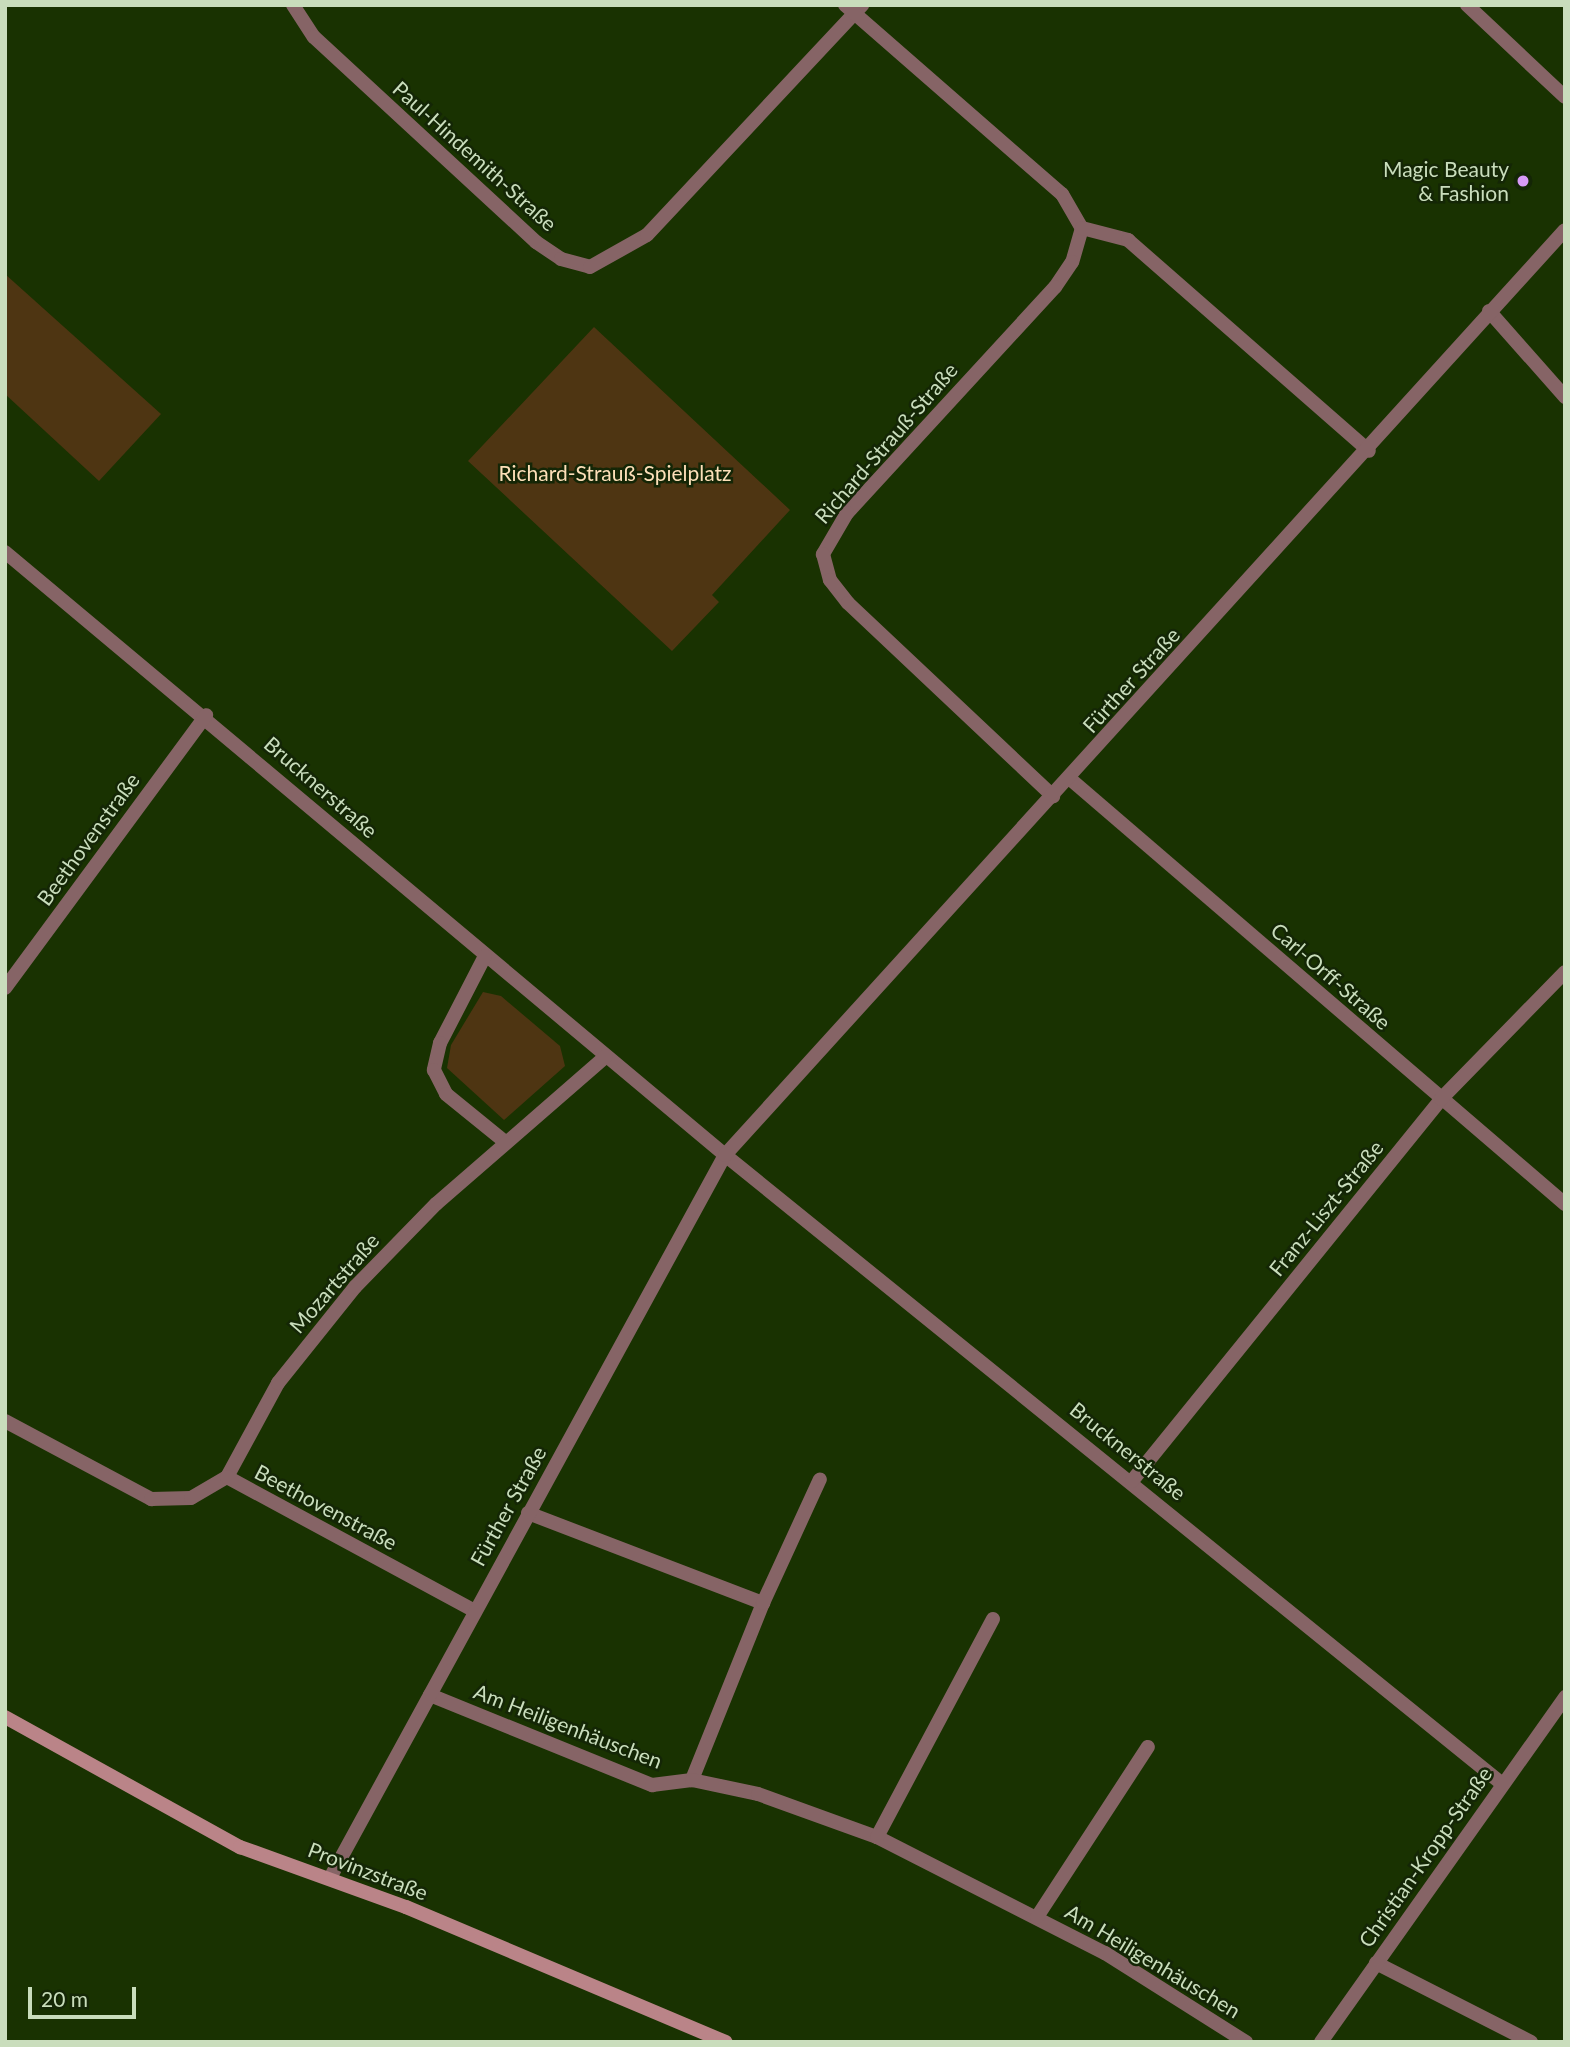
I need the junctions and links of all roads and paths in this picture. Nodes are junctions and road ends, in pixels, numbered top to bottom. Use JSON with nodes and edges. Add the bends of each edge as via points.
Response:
{"nodes":[{"id":1,"x":293,"y":5,"type":"edge"},
{"id":2,"x":1467,"y":5,"type":"edge"},
{"id":3,"x":854,"y":8,"type":"edge"},
{"id":4,"x":1565,"y":97,"type":"edge"},
{"id":5,"x":1082,"y":228,"type":"junction"},
{"id":6,"x":1565,"y":230,"type":"edge"},
{"id":7,"x":1489,"y":311,"type":"junction"},
{"id":8,"x":1565,"y":397,"type":"edge"},
{"id":9,"x":1369,"y":451,"type":"junction"},
{"id":10,"x":5,"y":552,"type":"edge"},
{"id":11,"x":206,"y":715,"type":"junction"},
{"id":12,"x":1069,"y":778,"type":"junction"},
{"id":13,"x":1053,"y":796,"type":"junction"},
{"id":14,"x":485,"y":956,"type":"junction"},
{"id":15,"x":1565,"y":972,"type":"edge"},
{"id":16,"x":5,"y":988,"type":"edge"},
{"id":17,"x":607,"y":1056,"type":"junction"},
{"id":18,"x":1441,"y":1099,"type":"junction"},
{"id":19,"x":505,"y":1142,"type":"junction"},
{"id":20,"x":725,"y":1155,"type":"junction"},
{"id":21,"x":1565,"y":1205,"type":"edge"},
{"id":22,"x":5,"y":1421,"type":"edge"},
{"id":23,"x":227,"y":1477,"type":"junction"},
{"id":24,"x":820,"y":1479,"type":"dead end"},
{"id":25,"x":1132,"y":1481,"type":"junction"},
{"id":26,"x":528,"y":1513,"type":"junction"},
{"id":27,"x":763,"y":1603,"type":"junction"},
{"id":28,"x":475,"y":1611,"type":"junction"},
{"id":29,"x":993,"y":1619,"type":"dead end"},
{"id":30,"x":430,"y":1695,"type":"junction"},
{"id":31,"x":1565,"y":1697,"type":"edge"},
{"id":32,"x":5,"y":1717,"type":"edge"},
{"id":33,"x":1148,"y":1747,"type":"dead end"},
{"id":34,"x":692,"y":1780,"type":"junction"},
{"id":35,"x":1501,"y":1783,"type":"junction"},
{"id":36,"x":877,"y":1837,"type":"junction"},
{"id":37,"x":330,"y":1878,"type":"junction"},
{"id":38,"x":1037,"y":1917,"type":"junction"},
{"id":39,"x":1376,"y":1963,"type":"junction"},
{"id":40,"x":726,"y":2042,"type":"edge"},
{"id":41,"x":1246,"y":2042,"type":"edge"},
{"id":42,"x":1321,"y":2042,"type":"edge"},
{"id":43,"x":1531,"y":2042,"type":"edge"}],
"edges":[{"from":1,"to":3,"type":"street","name":"Paul-Hindemith-Straße","via":[[314,37],[536,242],[561,259],[590,267],[647,234]]},
{"from":2,"to":4,"type":"street"},
{"from":3,"to":5,"type":"street","via":[[1062,194]]},
{"from":5,"to":9,"type":"street","via":[[1128,240]]},
{"from":5,"to":13,"type":"street","name":"Richard-Strauß-Straße","via":[[1074,258],[1055,287],[847,513],[823,554],[830,580],[848,603]]},
{"from":6,"to":7,"type":"street","name":"Fürther Straße"},
{"from":7,"to":8,"type":"street"},
{"from":7,"to":9,"type":"street","name":"Fürther Straße"},
{"from":9,"to":12,"type":"street","name":"Fürther Straße"},
{"from":10,"to":11,"type":"street","name":"Brucknerstraße"},
{"from":11,"to":14,"type":"street","name":"Brucknerstraße"},
{"from":11,"to":16,"type":"street","name":"Beethovenstraße"},
{"from":12,"to":13,"type":"street","name":"Fürther Straße"},
{"from":12,"to":18,"type":"street","name":"Carl-Orff-Straße"},
{"from":13,"to":20,"type":"street","name":"Fürther Straße"},
{"from":14,"to":17,"type":"street","name":"Brucknerstraße"},
{"from":14,"to":19,"type":"street","via":[[440,1043],[434,1070],[446,1094]]},
{"from":15,"to":18,"type":"street","name":"Franz-Liszt-Straße"},
{"from":17,"to":19,"type":"street","name":"Mozartstraße"},
{"from":17,"to":20,"type":"street"},
{"from":18,"to":21,"type":"street","name":"Carl-Orff-Straße"},
{"from":18,"to":25,"type":"street","name":"Franz-Liszt-Straße"},
{"from":19,"to":23,"type":"street","name":"Mozartstraße","via":[[406,1233],[323,1325],[265,1405]]},
{"from":20,"to":25,"type":"street","name":"Brucknerstraße"},
{"from":20,"to":26,"type":"street","name":"Fürther Straße"},
{"from":22,"to":23,"type":"street","name":"Beethovenstraße","via":[[151,1499],[191,1498]]},
{"from":23,"to":28,"type":"street","name":"Beethovenstraße"},
{"from":24,"to":27,"type":"street"},
{"from":25,"to":35,"type":"street","name":"Brucknerstraße"},
{"from":26,"to":27,"type":"street"},
{"from":26,"to":28,"type":"street","name":"Fürther Straße"},
{"from":27,"to":34,"type":"street"},
{"from":28,"to":30,"type":"street","name":"Fürther Straße"},
{"from":29,"to":36,"type":"street"},
{"from":30,"to":34,"type":"street","name":"Am Heiligenhäuschen","via":[[652,1785]]},
{"from":30,"to":37,"type":"street","name":"Fürther Straße"},
{"from":31,"to":35,"type":"street","name":"Christian-Kropp-Straße"},
{"from":32,"to":37,"type":"street","name":"Provinzstraße","via":[[113,1771],[216,1835]]},
{"from":33,"to":38,"type":"street","name":"Am Heiligenhäuschen"},
{"from":34,"to":36,"type":"street","name":"Am Heiligenhäuschen","via":[[784,1801]]},
{"from":35,"to":39,"type":"street","name":"Christian-Kropp-Straße"},
{"from":36,"to":38,"type":"street","name":"Am Heiligenhäuschen"},
{"from":37,"to":40,"type":"street","name":"Provinzstraße"},
{"from":38,"to":41,"type":"street","name":"Am Heiligenhäuschen"},
{"from":39,"to":42,"type":"street","name":"Christian-Kropp-Straße"},
{"from":39,"to":43,"type":"street"}]}
